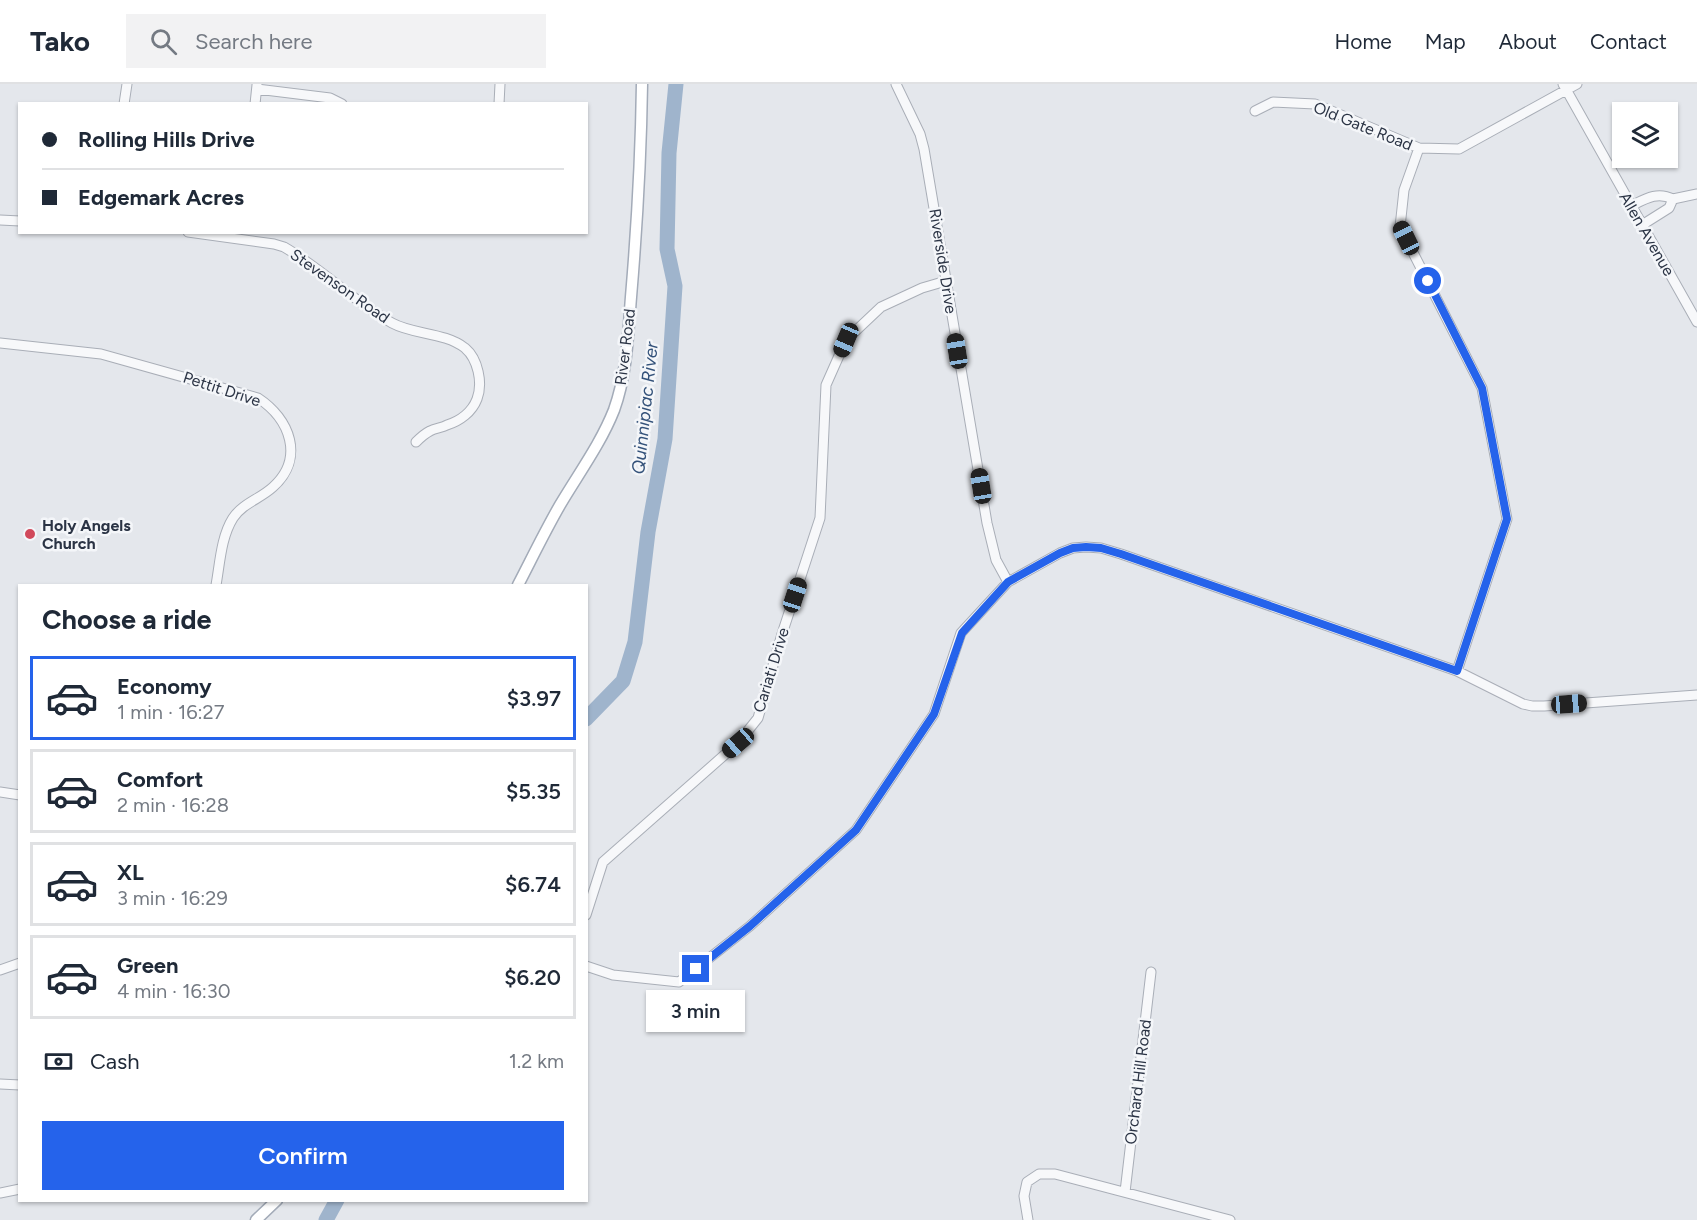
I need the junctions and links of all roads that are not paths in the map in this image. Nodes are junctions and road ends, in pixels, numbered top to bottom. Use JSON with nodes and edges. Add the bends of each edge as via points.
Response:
{"nodes":[{"id":1,"x":127,"y":84,"type":"edge"},
{"id":2,"x":500,"y":84,"type":"edge"},
{"id":3,"x":642,"y":84,"type":"edge"},
{"id":4,"x":896,"y":84,"type":"edge"},
{"id":5,"x":1577,"y":84,"type":"edge"},
{"id":6,"x":257,"y":87,"type":"edge"},
{"id":7,"x":1564,"y":87,"type":"edge"},
{"id":8,"x":124,"y":102,"type":"edge"},
{"id":9,"x":255,"y":102,"type":"edge"},
{"id":10,"x":338,"y":102,"type":"edge"},
{"id":11,"x":499,"y":102,"type":"edge"},
{"id":12,"x":1256,"y":111,"type":"dead end"},
{"id":13,"x":1419,"y":148,"type":"junction"},
{"id":14,"x":1697,"y":194,"type":"edge"},
{"id":15,"x":1672,"y":200,"type":"junction"},
{"id":16,"x":1631,"y":206,"type":"junction"},
{"id":17,"x":0,"y":220,"type":"edge"},
{"id":18,"x":18,"y":221,"type":"edge"},
{"id":19,"x":1642,"y":225,"type":"junction"},
{"id":20,"x":212,"y":234,"type":"edge"},
{"id":21,"x":236,"y":236,"type":"edge"},
{"id":22,"x":946,"y":281,"type":"junction"},
{"id":23,"x":1697,"y":322,"type":"edge"},
{"id":24,"x":0,"y":343,"type":"edge"},
{"id":25,"x":416,"y":442,"type":"dead end"},
{"id":26,"x":1008,"y":582,"type":"junction"},
{"id":27,"x":216,"y":584,"type":"edge"},
{"id":28,"x":518,"y":584,"type":"edge"},
{"id":29,"x":1457,"y":671,"type":"junction"},
{"id":30,"x":1697,"y":695,"type":"edge"},
{"id":31,"x":0,"y":792,"type":"edge"},
{"id":32,"x":18,"y":795,"type":"edge"},
{"id":33,"x":588,"y":909,"type":"edge"},
{"id":34,"x":18,"y":964,"type":"edge"},
{"id":35,"x":588,"y":967,"type":"edge"},
{"id":36,"x":0,"y":970,"type":"edge"},
{"id":37,"x":1151,"y":972,"type":"dead end"},
{"id":38,"x":0,"y":1084,"type":"edge"},
{"id":39,"x":18,"y":1085,"type":"edge"},
{"id":40,"x":18,"y":1189,"type":"edge"},
{"id":41,"x":1125,"y":1192,"type":"junction"},
{"id":42,"x":0,"y":1193,"type":"edge"},
{"id":43,"x":275,"y":1202,"type":"edge"},
{"id":44,"x":256,"y":1220,"type":"edge"},
{"id":45,"x":1028,"y":1220,"type":"edge"},
{"id":46,"x":1230,"y":1220,"type":"edge"}],
"edges":[{"from":1,"to":8,"type":"street"},
{"from":2,"to":11,"type":"street"},
{"from":3,"to":28,"type":"main road","name":"River Road","via":[[634,262],[620,390],[599,440]]},
{"from":4,"to":22,"type":"street","name":"Riverside Drive","via":[[924,149]]},
{"from":5,"to":7,"type":"street","name":"Old Gate Road"},
{"from":6,"to":9,"type":"street"},
{"from":6,"to":10,"type":"street"},
{"from":7,"to":13,"type":"street","name":"Old Gate Road","via":[[1459,149]]},
{"from":7,"to":16,"type":"street","name":"Allen Avenue"},
{"from":12,"to":13,"type":"street","name":"Old Gate Road","via":[[1273,102],[1315,104]]},
{"from":13,"to":29,"type":"street","via":[[1404,190],[1400,227],[1482,388],[1507,519]]},
{"from":14,"to":15,"type":"street"},
{"from":15,"to":16,"type":"street","via":[[1656,195]]},
{"from":15,"to":19,"type":"street","via":[[1669,208]]},
{"from":16,"to":19,"type":"street","name":"Allen Avenue"},
{"from":17,"to":18,"type":"street"},
{"from":19,"to":23,"type":"street","name":"Allen Avenue"},
{"from":20,"to":21,"type":"street","name":"Stevenson Road"},
{"from":21,"to":25,"type":"street","name":"Stevenson Road","via":[[284,247],[396,325],[452,340],[466,349],[478,373],[477,399],[461,419],[431,430]]},
{"from":22,"to":26,"type":"street","name":"Riverside Drive","via":[[990,540]]},
{"from":22,"to":33,"type":"street","name":"Cariati Drive","via":[[881,307],[846,340],[826,385],[819,518],[758,718],[738,743],[603,862]]},
{"from":24,"to":27,"type":"street","name":"Pettit Drive","via":[[116,358],[244,393],[268,404],[278,414],[290,438],[288,465],[273,487],[234,516]]},
{"from":26,"to":29,"type":"street","via":[[1067,550],[1101,548]]},
{"from":26,"to":35,"type":"street","via":[[962,633],[934,714],[856,830],[750,926],[679,982],[613,975]]},
{"from":29,"to":30,"type":"street","via":[[1532,706]]},
{"from":31,"to":32,"type":"street"},
{"from":34,"to":36,"type":"street"},
{"from":37,"to":41,"type":"street","name":"Orchard Hill Road"},
{"from":38,"to":39,"type":"street"},
{"from":40,"to":42,"type":"street"},
{"from":41,"to":45,"type":"street","via":[[1055,1174],[1039,1174],[1027,1182],[1024,1196]]},
{"from":41,"to":46,"type":"street"},
{"from":43,"to":44,"type":"main road"}]}
